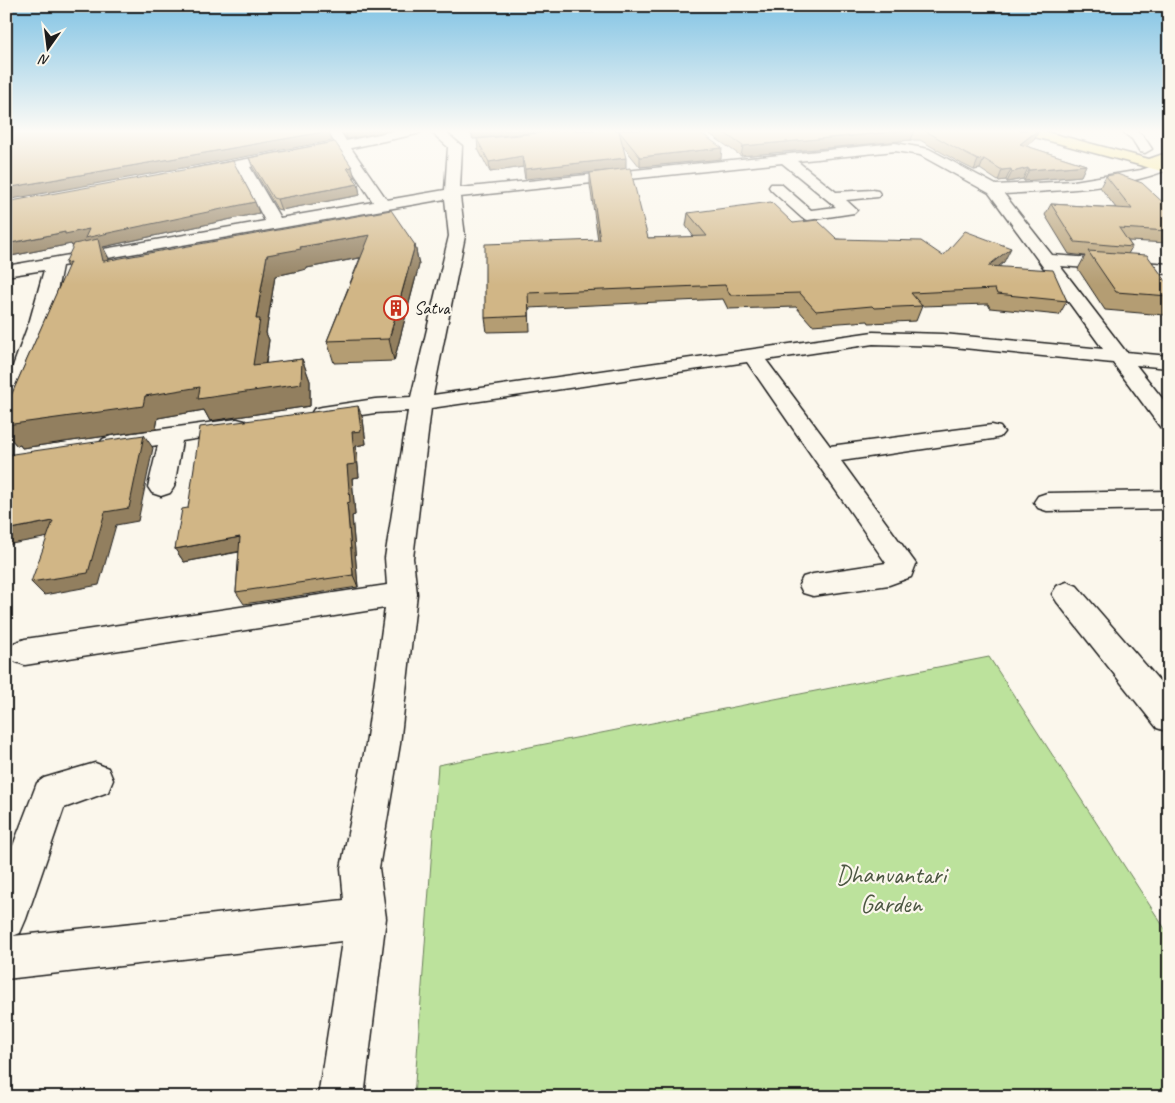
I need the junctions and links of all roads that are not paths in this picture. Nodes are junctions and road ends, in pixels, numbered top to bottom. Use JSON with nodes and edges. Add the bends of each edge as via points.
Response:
{"nodes":[{"id":1,"x":252,"y":181,"type":"edge"},
{"id":2,"x":367,"y":181,"type":"edge"},
{"id":3,"x":454,"y":181,"type":"edge"},
{"id":4,"x":563,"y":181,"type":"edge"},
{"id":5,"x":816,"y":181,"type":"edge"},
{"id":6,"x":978,"y":181,"type":"edge"},
{"id":7,"x":1092,"y":181,"type":"edge"},
{"id":8,"x":1136,"y":181,"type":"edge"},
{"id":9,"x":858,"y":182,"type":"dead end"},
{"id":10,"x":825,"y":187,"type":"junction"},
{"id":11,"x":1143,"y":187,"type":"edge"},
{"id":12,"x":994,"y":190,"type":"junction"},
{"id":13,"x":452,"y":193,"type":"junction"},
{"id":14,"x":383,"y":205,"type":"junction"},
{"id":15,"x":849,"y":210,"type":"junction"},
{"id":16,"x":808,"y":214,"type":"junction"},
{"id":17,"x":783,"y":218,"type":"edge"},
{"id":18,"x":275,"y":224,"type":"junction"},
{"id":19,"x":1047,"y":260,"type":"junction"},
{"id":20,"x":54,"y":263,"type":"junction"},
{"id":21,"x":1169,"y":269,"type":"edge"},
{"id":22,"x":6,"y":271,"type":"edge"},
{"id":23,"x":753,"y":356,"type":"junction"},
{"id":24,"x":1119,"y":357,"type":"junction"},
{"id":25,"x":1169,"y":362,"type":"edge"},
{"id":26,"x":421,"y":403,"type":"junction"},
{"id":27,"x":6,"y":412,"type":"edge"},
{"id":28,"x":298,"y":417,"type":"edge"},
{"id":29,"x":259,"y":423,"type":"edge"},
{"id":30,"x":1169,"y":423,"type":"edge"},
{"id":31,"x":992,"y":432,"type":"dead end"},
{"id":32,"x":172,"y":435,"type":"junction"},
{"id":33,"x":94,"y":447,"type":"edge"},
{"id":34,"x":825,"y":455,"type":"junction"},
{"id":35,"x":161,"y":487,"type":"dead end"},
{"id":36,"x":1169,"y":500,"type":"edge"},
{"id":37,"x":1047,"y":502,"type":"dead end"},
{"id":38,"x":813,"y":586,"type":"dead end"},
{"id":39,"x":402,"y":594,"type":"junction"},
{"id":40,"x":1067,"y":594,"type":"dead end"},
{"id":41,"x":25,"y":652,"type":"dead end"},
{"id":42,"x":1169,"y":717,"type":"edge"},
{"id":43,"x":94,"y":780,"type":"dead end"},
{"id":44,"x":366,"y":918,"type":"junction"},
{"id":45,"x":6,"y":919,"type":"edge"},
{"id":46,"x":6,"y":958,"type":"edge"},
{"id":47,"x":341,"y":1097,"type":"edge"}],
"edges":[{"from":1,"to":18,"type":"street"},
{"from":2,"to":14,"type":"street"},
{"from":3,"to":13,"type":"street"},
{"from":4,"to":13,"type":"street"},
{"from":5,"to":10,"type":"street"},
{"from":6,"to":12,"type":"street"},
{"from":7,"to":12,"type":"street"},
{"from":8,"to":11,"type":"street"},
{"from":9,"to":10,"type":"street"},
{"from":10,"to":15,"type":"street"},
{"from":10,"to":15,"type":"street","via":[[875,200]]},
{"from":10,"to":16,"type":"street","via":[[781,195]]},
{"from":12,"to":19,"type":"street"},
{"from":13,"to":14,"type":"street"},
{"from":13,"to":26,"type":"street","via":[[458,236]]},
{"from":14,"to":18,"type":"street"},
{"from":15,"to":16,"type":"street"},
{"from":16,"to":17,"type":"street"},
{"from":18,"to":20,"type":"street"},
{"from":19,"to":21,"type":"street"},
{"from":19,"to":24,"type":"street"},
{"from":20,"to":22,"type":"street"},
{"from":20,"to":27,"type":"street","via":[[24,367]]},
{"from":23,"to":24,"type":"street","via":[[873,338],[943,340]]},
{"from":23,"to":26,"type":"street"},
{"from":23,"to":34,"type":"street"},
{"from":24,"to":25,"type":"street"},
{"from":24,"to":30,"type":"street"},
{"from":26,"to":28,"type":"street"},
{"from":26,"to":39,"type":"street","via":[[399,558]]},
{"from":29,"to":32,"type":"street"},
{"from":31,"to":34,"type":"street"},
{"from":32,"to":33,"type":"street"},
{"from":32,"to":35,"type":"street"},
{"from":34,"to":38,"type":"street","via":[[902,564],[901,569],[890,574]]},
{"from":36,"to":37,"type":"street"},
{"from":39,"to":41,"type":"street"},
{"from":39,"to":44,"type":"street","via":[[383,744],[360,868]]},
{"from":40,"to":42,"type":"street"},
{"from":43,"to":45,"type":"street","via":[[50,796]]},
{"from":44,"to":46,"type":"street"},
{"from":44,"to":47,"type":"street"}]}
